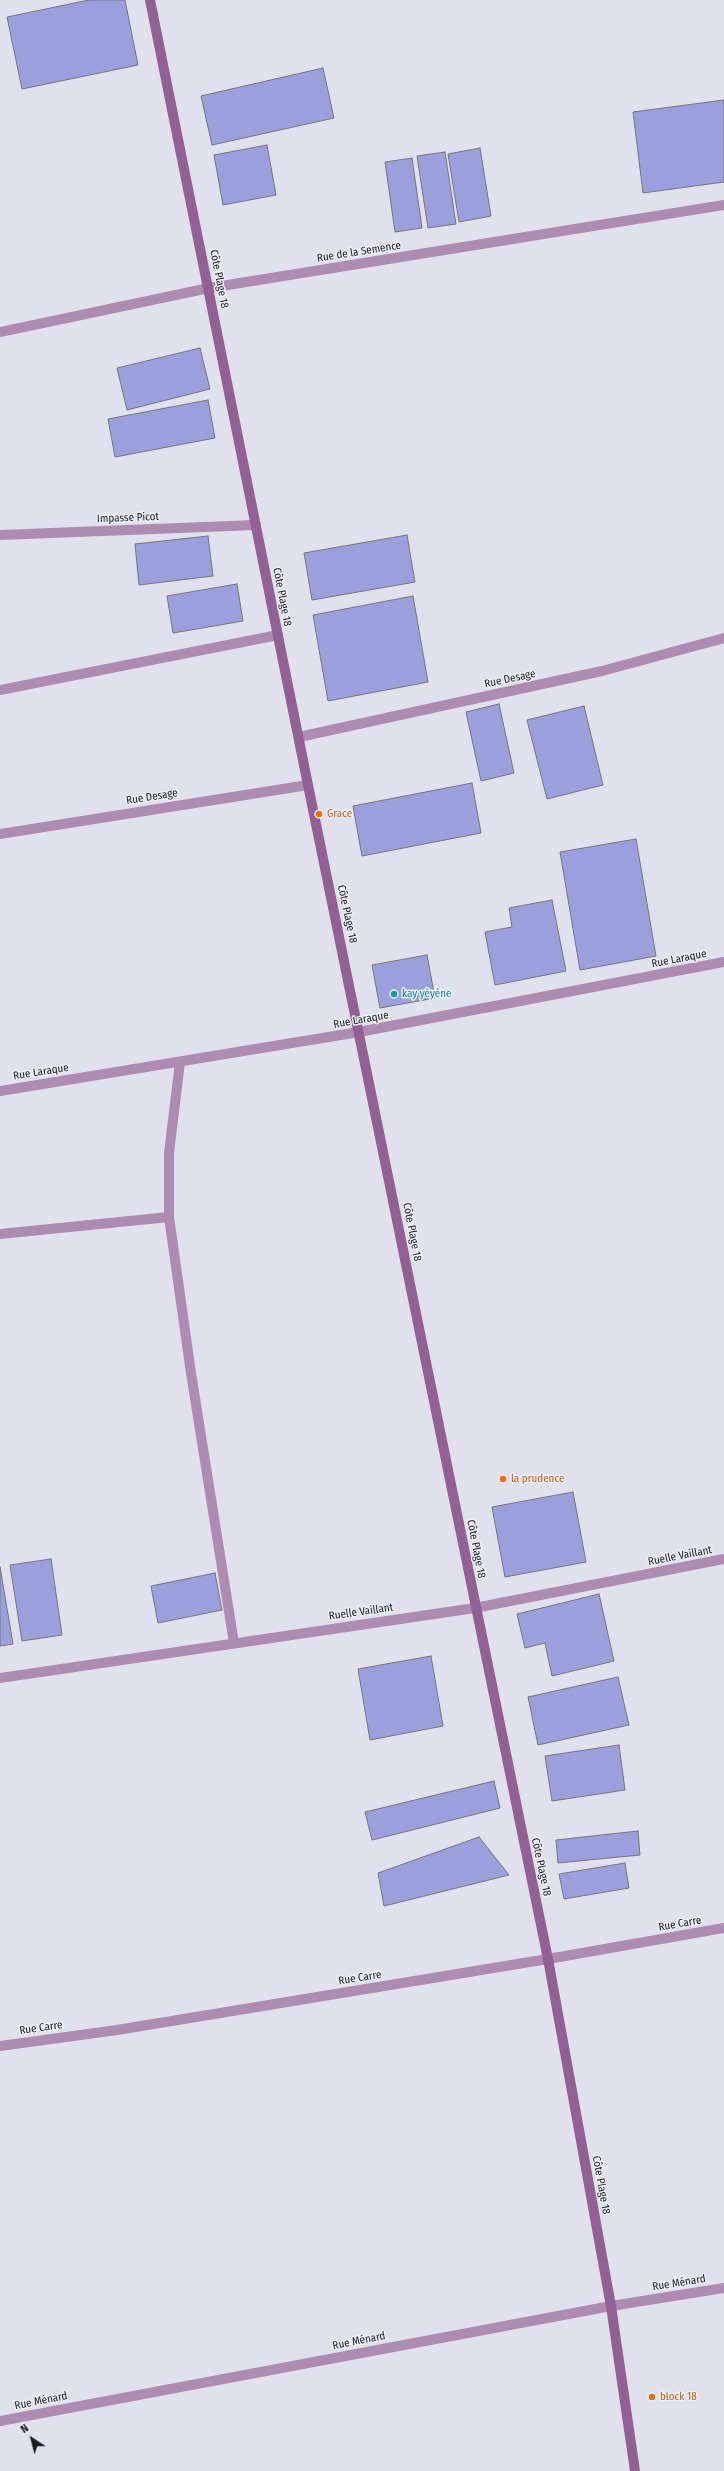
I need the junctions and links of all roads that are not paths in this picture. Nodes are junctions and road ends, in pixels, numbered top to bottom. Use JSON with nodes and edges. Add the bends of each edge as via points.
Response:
{"nodes":[{"id":1,"x":150,"y":0,"type":"edge"},
{"id":2,"x":724,"y":205,"type":"edge"},
{"id":3,"x":209,"y":288,"type":"junction"},
{"id":4,"x":0,"y":332,"type":"edge"},
{"id":5,"x":256,"y":525,"type":"junction"},
{"id":6,"x":0,"y":535,"type":"edge"},
{"id":7,"x":278,"y":635,"type":"junction"},
{"id":8,"x":724,"y":638,"type":"edge"},
{"id":9,"x":0,"y":690,"type":"edge"},
{"id":10,"x":299,"y":737,"type":"junction"},
{"id":11,"x":308,"y":785,"type":"junction"},
{"id":12,"x":0,"y":834,"type":"edge"},
{"id":13,"x":724,"y":962,"type":"edge"},
{"id":14,"x":359,"y":1032,"type":"junction"},
{"id":15,"x":180,"y":1062,"type":"junction"},
{"id":16,"x":0,"y":1091,"type":"edge"},
{"id":17,"x":169,"y":1217,"type":"junction"},
{"id":18,"x":0,"y":1234,"type":"edge"},
{"id":19,"x":724,"y":1559,"type":"edge"},
{"id":20,"x":475,"y":1608,"type":"junction"},
{"id":21,"x":234,"y":1643,"type":"junction"},
{"id":22,"x":0,"y":1678,"type":"edge"},
{"id":23,"x":724,"y":1928,"type":"edge"},
{"id":24,"x":548,"y":1959,"type":"junction"},
{"id":25,"x":0,"y":2046,"type":"edge"},
{"id":26,"x":724,"y":2288,"type":"edge"},
{"id":27,"x":611,"y":2306,"type":"junction"},
{"id":28,"x":0,"y":2421,"type":"edge"},
{"id":29,"x":635,"y":2471,"type":"edge"}],
"edges":[{"from":1,"to":3,"type":"street","name":"Côte Plage 18"},
{"from":2,"to":3,"type":"street","name":"Rue de la Semence"},
{"from":3,"to":4,"type":"street","name":"Rue de la Semence"},
{"from":3,"to":5,"type":"street","name":"Côte Plage 18"},
{"from":5,"to":6,"type":"street","name":"Impasse Picot"},
{"from":5,"to":7,"type":"street","name":"Côte Plage 18"},
{"from":7,"to":9,"type":"street"},
{"from":7,"to":10,"type":"street","name":"Côte Plage 18"},
{"from":8,"to":10,"type":"street","name":"Rue Desage","via":[[602,671]]},
{"from":10,"to":11,"type":"street","name":"Côte Plage 18"},
{"from":11,"to":12,"type":"street","name":"Rue Desage"},
{"from":11,"to":14,"type":"street","name":"Côte Plage 18"},
{"from":13,"to":14,"type":"street","name":"Rue Laraque"},
{"from":14,"to":15,"type":"street","name":"Rue Laraque"},
{"from":14,"to":20,"type":"street","name":"Côte Plage 18"},
{"from":15,"to":16,"type":"street","name":"Rue Laraque"},
{"from":15,"to":17,"type":"street","via":[[169,1153]]},
{"from":17,"to":18,"type":"street"},
{"from":17,"to":21,"type":"street"},
{"from":19,"to":20,"type":"street","name":"Ruelle Vaillant"},
{"from":20,"to":21,"type":"street","name":"Ruelle Vaillant"},
{"from":20,"to":24,"type":"street","name":"Côte Plage 18"},
{"from":21,"to":22,"type":"street","name":"Ruelle Vaillant"},
{"from":23,"to":24,"type":"street","name":"Rue Carre"},
{"from":24,"to":25,"type":"street","name":"Rue Carre","via":[[117,2030]]},
{"from":24,"to":27,"type":"street","name":"Côte Plage 18"},
{"from":26,"to":27,"type":"street","name":"Rue Ménard"},
{"from":27,"to":28,"type":"street","name":"Rue Ménard"},
{"from":27,"to":29,"type":"street","name":"Côte Plage 18"}]}
